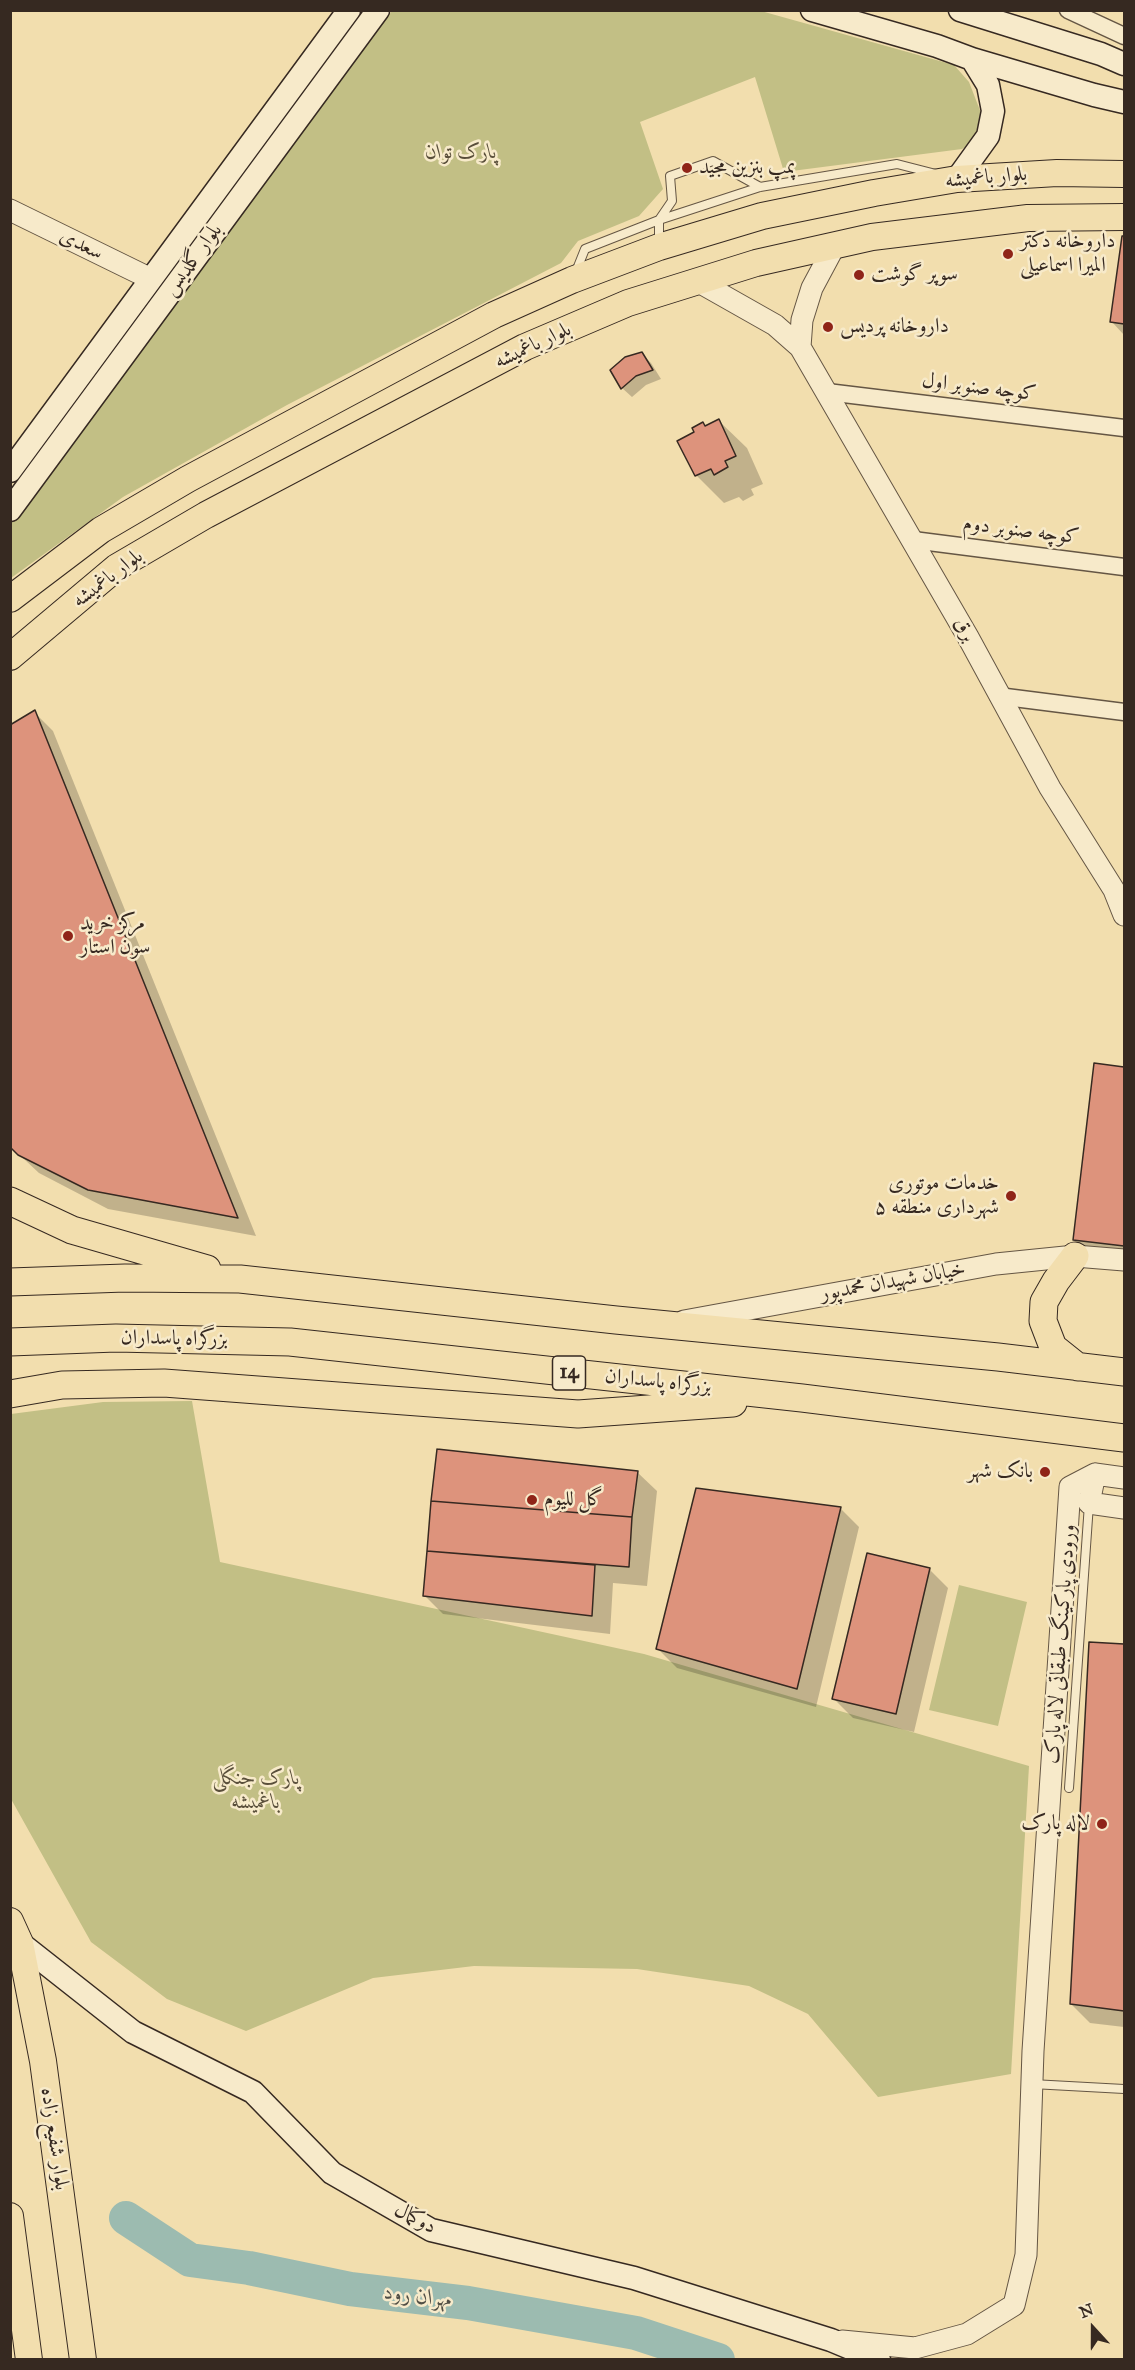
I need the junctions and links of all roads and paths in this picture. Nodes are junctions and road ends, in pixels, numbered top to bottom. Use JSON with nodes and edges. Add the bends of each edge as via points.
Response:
{"nodes":[{"id":1,"x":349,"y":10,"type":"edge"},
{"id":2,"x":378,"y":10,"type":"edge"},
{"id":3,"x":812,"y":10,"type":"edge"},
{"id":4,"x":1068,"y":10,"type":"edge"},
{"id":5,"x":967,"y":11,"type":"edge"},
{"id":6,"x":1125,"y":36,"type":"edge"},
{"id":7,"x":972,"y":59,"type":"junction"},
{"id":8,"x":1125,"y":64,"type":"edge"},
{"id":9,"x":1125,"y":102,"type":"edge"},
{"id":10,"x":1125,"y":174,"type":"edge"},
{"id":11,"x":957,"y":179,"type":"junction"},
{"id":12,"x":760,"y":187,"type":"junction"},
{"id":13,"x":10,"y":210,"type":"edge"},
{"id":14,"x":1125,"y":217,"type":"edge"},
{"id":15,"x":659,"y":220,"type":"junction"},
{"id":16,"x":835,"y":245,"type":"junction"},
{"id":17,"x":659,"y":248,"type":"junction"},
{"id":18,"x":572,"y":280,"type":"junction"},
{"id":19,"x":699,"y":282,"type":"junction"},
{"id":20,"x":160,"y":286,"type":"junction"},
{"id":21,"x":800,"y":347,"type":"junction"},
{"id":22,"x":828,"y":392,"type":"junction"},
{"id":23,"x":1125,"y":428,"type":"edge"},
{"id":24,"x":10,"y":471,"type":"edge"},
{"id":25,"x":10,"y":510,"type":"edge"},
{"id":26,"x":913,"y":540,"type":"junction"},
{"id":27,"x":1125,"y":567,"type":"edge"},
{"id":28,"x":10,"y":599,"type":"edge"},
{"id":29,"x":10,"y":657,"type":"edge"},
{"id":30,"x":998,"y":696,"type":"junction"},
{"id":31,"x":1125,"y":712,"type":"edge"},
{"id":32,"x":1119,"y":890,"type":"edge"},
{"id":33,"x":1125,"y":915,"type":"edge"},
{"id":34,"x":10,"y":1202,"type":"edge"},
{"id":35,"x":1075,"y":1256,"type":"junction"},
{"id":36,"x":1125,"y":1260,"type":"edge"},
{"id":37,"x":240,"y":1279,"type":"junction"},
{"id":38,"x":10,"y":1282,"type":"edge"},
{"id":39,"x":663,"y":1324,"type":"junction"},
{"id":40,"x":10,"y":1342,"type":"edge"},
{"id":41,"x":1078,"y":1367,"type":"junction"},
{"id":42,"x":1125,"y":1372,"type":"edge"},
{"id":43,"x":10,"y":1394,"type":"edge"},
{"id":44,"x":802,"y":1398,"type":"junction"},
{"id":45,"x":1125,"y":1438,"type":"edge"},
{"id":46,"x":1095,"y":1474,"type":"junction"},
{"id":47,"x":1125,"y":1478,"type":"edge"},
{"id":48,"x":1089,"y":1503,"type":"junction"},
{"id":49,"x":1125,"y":1508,"type":"edge"},
{"id":50,"x":1069,"y":1788,"type":"dead end"},
{"id":51,"x":15,"y":1932,"type":"edge"},
{"id":52,"x":1032,"y":2084,"type":"junction"},
{"id":53,"x":1125,"y":2089,"type":"edge"},
{"id":54,"x":10,"y":2216,"type":"edge"},
{"id":55,"x":831,"y":2340,"type":"junction"},
{"id":56,"x":28,"y":2360,"type":"edge"},
{"id":57,"x":83,"y":2360,"type":"edge"},
{"id":58,"x":879,"y":2360,"type":"edge"}],
"edges":[{"from":1,"to":20,"type":"main road","name":"بلوار گلدیس"},
{"from":2,"to":20,"type":"main road","name":"بلوار گلدیس"},
{"from":3,"to":7,"type":"main road"},
{"from":4,"to":6,"type":"street"},
{"from":5,"to":8,"type":"main road"},
{"from":7,"to":9,"type":"main road"},
{"from":7,"to":11,"type":"main road","via":[[988,85],[993,111],[988,136]]},
{"from":10,"to":11,"type":"main road","name":"بلوار باغمیشه","via":[[1057,173]]},
{"from":11,"to":12,"type":"lane","via":[[897,164]]},
{"from":11,"to":17,"type":"main road","name":"بلوار باغمیشه","via":[[762,216]]},
{"from":12,"to":15,"type":"lane"},
{"from":12,"to":15,"type":"lane","via":[[713,161],[687,168],[670,176],[672,201]]},
{"from":13,"to":20,"type":"street","name":"سعدی"},
{"from":14,"to":16,"type":"main road","name":"بلوار باغمیشه","via":[[1028,218]]},
{"from":15,"to":17,"type":"lane"},
{"from":15,"to":18,"type":"lane","via":[[585,249]]},
{"from":16,"to":19,"type":"main road","name":"بلوار باغمیشه","via":[[756,263]]},
{"from":16,"to":21,"type":"street","via":[[812,288],[802,320]]},
{"from":17,"to":18,"type":"main road","name":"بلوار باغمیشه"},
{"from":18,"to":28,"type":"main road","name":"بلوار باغمیشه","via":[[494,315],[188,479],[101,530]]},
{"from":19,"to":21,"type":"street","name":"برق","via":[[776,326]]},
{"from":19,"to":29,"type":"main road","name":"بلوار باغمیشه","via":[[628,303],[525,347],[206,515],[117,567]]},
{"from":20,"to":24,"type":"main road","name":"بلوار گلدیس"},
{"from":20,"to":25,"type":"main road","name":"بلوار گلدیس"},
{"from":21,"to":22,"type":"street","name":"برق"},
{"from":22,"to":23,"type":"street","name":"کوچه صنوبر اول"},
{"from":22,"to":26,"type":"street","name":"برق"},
{"from":26,"to":27,"type":"street","name":"کوچه صنوبر دوم"},
{"from":26,"to":30,"type":"street","name":"برق"},
{"from":30,"to":31,"type":"street"},
{"from":30,"to":32,"type":"street","name":"برق","via":[[1050,788]]},
{"from":32,"to":33,"type":"street","name":"برق"},
{"from":34,"to":37,"type":"highway","via":[[72,1230]]},
{"from":35,"to":36,"type":"street","name":"خیابان شهیدان محمدپور"},
{"from":35,"to":39,"type":"street","name":"خیابان شهیدان محمدپور","via":[[996,1264]]},
{"from":35,"to":41,"type":"highway","via":[[1044,1302],[1043,1321],[1053,1347]]},
{"from":37,"to":38,"type":"highway"},
{"from":37,"to":39,"type":"highway"},
{"from":39,"to":41,"type":"highway"},
{"from":40,"to":44,"type":"highway","name":"بزرگراه پاسداران","number":"14","via":[[116,1338],[290,1342]]},
{"from":41,"to":42,"type":"highway"},
{"from":43,"to":44,"type":"highway","via":[[62,1385],[164,1383],[578,1414]]},
{"from":44,"to":45,"type":"highway","name":"بزرگراه پاسداران","number":"14"},
{"from":46,"to":47,"type":"street"},
{"from":46,"to":48,"type":"street"},
{"from":46,"to":52,"type":"street","via":[[1070,1487]]},
{"from":48,"to":49,"type":"street"},
{"from":48,"to":50,"type":"lane","name":"ورودی پارکینگ طبقاتی لاله پارک"},
{"from":51,"to":55,"type":"main road","name":"دوکمال","via":[[133,2032],[253,2092],[332,2173],[431,2230],[634,2278]]},
{"from":51,"to":57,"type":"main road","name":"بلوار شفیع زاده","via":[[43,2061]]},
{"from":52,"to":53,"type":"lane"},
{"from":52,"to":55,"type":"street","via":[[1026,2255],[1014,2305],[967,2334],[915,2348]]},
{"from":54,"to":56,"type":"main road"},
{"from":55,"to":58,"type":"main road","name":"دوکمال"}]}
